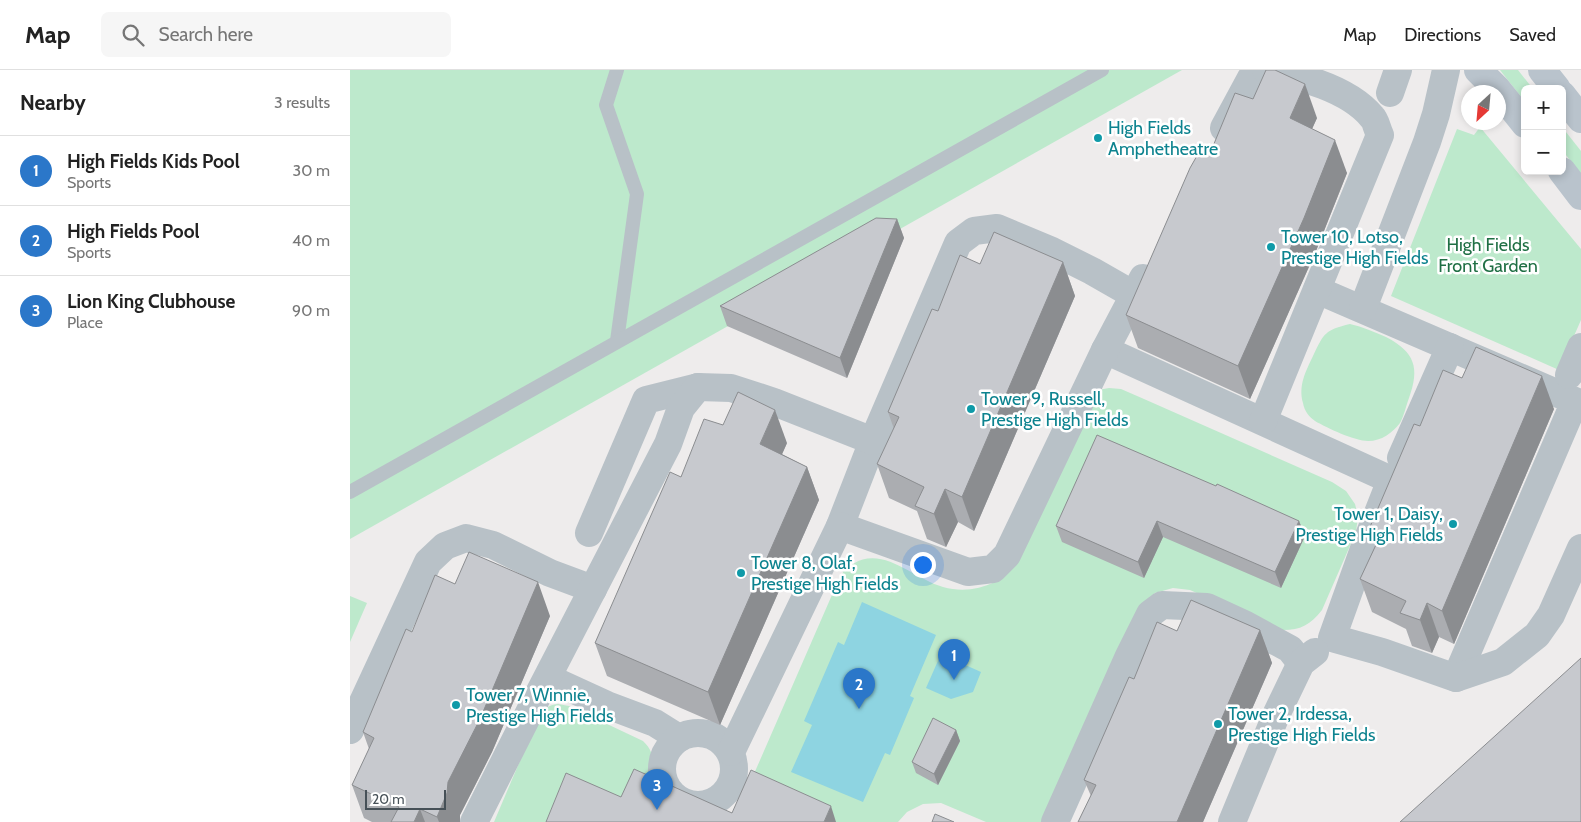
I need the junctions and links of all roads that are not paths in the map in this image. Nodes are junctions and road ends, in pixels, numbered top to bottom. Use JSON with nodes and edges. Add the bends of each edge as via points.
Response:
{"nodes":[{"id":1,"x":617,"y":70,"type":"edge"},
{"id":2,"x":1102,"y":70,"type":"edge"},
{"id":3,"x":1264,"y":70,"type":"edge"},
{"id":4,"x":1446,"y":70,"type":"edge"},
{"id":5,"x":1478,"y":70,"type":"edge"},
{"id":6,"x":1542,"y":70,"type":"edge"},
{"id":7,"x":1554,"y":85,"type":"edge"},
{"id":8,"x":1566,"y":100,"type":"edge"},
{"id":9,"x":1521,"y":119,"type":"edge"},
{"id":10,"x":1581,"y":119,"type":"edge"},
{"id":11,"x":1214,"y":147,"type":"edge"},
{"id":12,"x":1565,"y":175,"type":"edge"},
{"id":13,"x":1581,"y":196,"type":"edge"},
{"id":14,"x":1155,"y":256,"type":"edge"},
{"id":15,"x":1317,"y":290,"type":"junction"},
{"id":16,"x":1134,"y":295,"type":"junction"},
{"id":17,"x":1363,"y":308,"type":"junction"},
{"id":18,"x":617,"y":341,"type":"junction"},
{"id":19,"x":1450,"y":347,"type":"junction"},
{"id":20,"x":1581,"y":347,"type":"edge"},
{"id":21,"x":1105,"y":350,"type":"junction"},
{"id":22,"x":1569,"y":376,"type":"dead end"},
{"id":23,"x":698,"y":388,"type":"junction"},
{"id":24,"x":1263,"y":421,"type":"junction"},
{"id":25,"x":873,"y":441,"type":"junction"},
{"id":26,"x":1391,"y":480,"type":"junction"},
{"id":27,"x":350,"y":492,"type":"edge"},
{"id":28,"x":840,"y":526,"type":"junction"},
{"id":29,"x":589,"y":533,"type":"dead end"},
{"id":30,"x":1581,"y":548,"type":"edge"},
{"id":31,"x":593,"y":589,"type":"junction"},
{"id":32,"x":1332,"y":638,"type":"junction"},
{"id":33,"x":1302,"y":663,"type":"junction"},
{"id":34,"x":548,"y":678,"type":"junction"},
{"id":35,"x":1456,"y":678,"type":"junction"},
{"id":36,"x":350,"y":730,"type":"edge"},
{"id":37,"x":679,"y":738,"type":"junction"},
{"id":38,"x":731,"y":752,"type":"junction"},
{"id":39,"x":474,"y":822,"type":"edge"},
{"id":40,"x":1055,"y":822,"type":"edge"},
{"id":41,"x":1232,"y":822,"type":"edge"}],
"edges":[{"from":1,"to":18,"type":"lane","via":[[606,105],[637,194]]},
{"from":2,"to":18,"type":"lane"},
{"from":3,"to":11,"type":"street","via":[[1252,78]]},
{"from":3,"to":15,"type":"street","via":[[1289,74],[1327,87],[1356,103],[1373,118],[1380,135]]},
{"from":4,"to":17,"type":"street","via":[[1427,142]]},
{"from":5,"to":9,"type":"street"},
{"from":6,"to":7,"type":"street"},
{"from":8,"to":10,"type":"street"},
{"from":12,"to":13,"type":"street"},
{"from":14,"to":16,"type":"street"},
{"from":15,"to":17,"type":"street"},
{"from":15,"to":24,"type":"street"},
{"from":16,"to":21,"type":"street"},
{"from":16,"to":25,"type":"street","via":[[1052,251],[997,228],[974,230],[958,243]]},
{"from":17,"to":19,"type":"street"},
{"from":18,"to":27,"type":"lane"},
{"from":19,"to":26,"type":"street"},
{"from":19,"to":35,"type":"street","via":[[1575,401]]},
{"from":20,"to":22,"type":"street"},
{"from":21,"to":24,"type":"street"},
{"from":21,"to":28,"type":"street","via":[[1007,555],[993,568],[968,572]]},
{"from":23,"to":25,"type":"street","via":[[731,388]]},
{"from":23,"to":29,"type":"street","via":[[646,400]]},
{"from":23,"to":31,"type":"street","via":[[681,408],[668,444]]},
{"from":24,"to":26,"type":"street"},
{"from":25,"to":28,"type":"street"},
{"from":26,"to":32,"type":"street"},
{"from":28,"to":38,"type":"street"},
{"from":30,"to":35,"type":"street","via":[[1551,615],[1536,635],[1504,662]]},
{"from":31,"to":34,"type":"street"},
{"from":31,"to":36,"type":"street","via":[[550,573],[493,545],[466,538],[445,546],[428,562]]},
{"from":32,"to":33,"type":"street"},
{"from":32,"to":35,"type":"street"},
{"from":33,"to":40,"type":"street","via":[[1290,649],[1207,607],[1162,605],[1150,614],[1128,656]]},
{"from":33,"to":41,"type":"street","via":[[1276,713]]},
{"from":34,"to":37,"type":"street","via":[[655,723]]},
{"from":34,"to":39,"type":"street"},
{"from":37,"to":38,"type":"street","via":[[702,732],[724,742]]},
{"from":37,"to":38,"type":"street","via":[[665,753],[662,772],[670,793],[691,805],[709,804],[725,794],[735,773]]}]}
